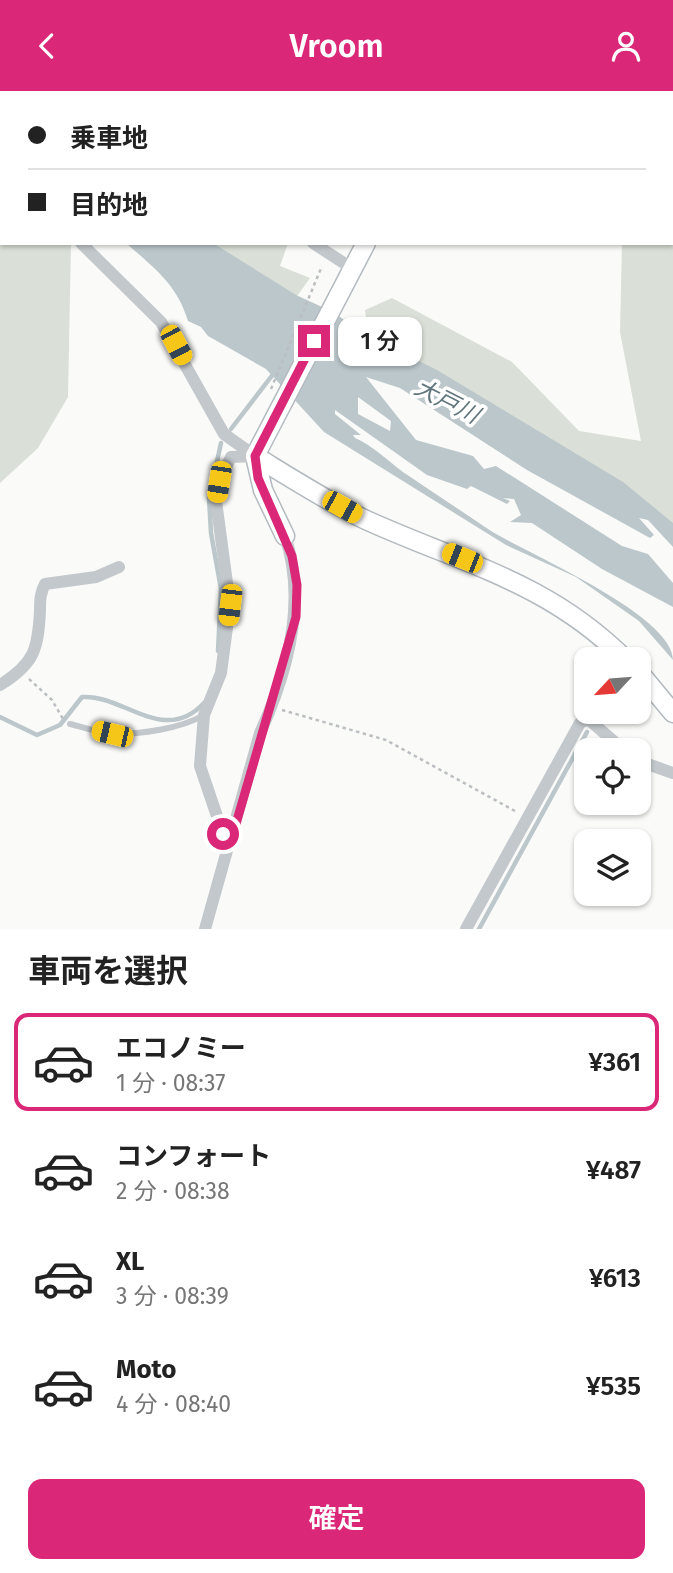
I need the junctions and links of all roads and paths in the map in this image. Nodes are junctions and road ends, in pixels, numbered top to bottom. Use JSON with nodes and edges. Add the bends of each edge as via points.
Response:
{"nodes":[{"id":1,"x":83,"y":245,"type":"edge"},
{"id":2,"x":316,"y":245,"type":"edge"},
{"id":3,"x":365,"y":245,"type":"edge"},
{"id":4,"x":327,"y":253,"type":"junction"},
{"id":5,"x":353,"y":269,"type":"junction"},
{"id":6,"x":268,"y":394,"type":"dead end"},
{"id":7,"x":255,"y":456,"type":"junction"},
{"id":8,"x":285,"y":536,"type":"joint"},
{"id":9,"x":119,"y":567,"type":"dead end"},
{"id":10,"x":614,"y":647,"type":"edge"},
{"id":11,"x":22,"y":672,"type":"junction"},
{"id":12,"x":0,"y":685,"type":"edge"},
{"id":13,"x":651,"y":686,"type":"edge"},
{"id":14,"x":272,"y":707,"type":"junction"},
{"id":15,"x":673,"y":713,"type":"edge"},
{"id":16,"x":204,"y":715,"type":"junction"},
{"id":17,"x":60,"y":717,"type":"dead end"},
{"id":18,"x":70,"y":724,"type":"dead end"},
{"id":19,"x":610,"y":738,"type":"edge"},
{"id":20,"x":651,"y":765,"type":"edge"},
{"id":21,"x":673,"y":773,"type":"edge"},
{"id":22,"x":527,"y":817,"type":"junction"},
{"id":23,"x":231,"y":841,"type":"junction"},
{"id":24,"x":205,"y":929,"type":"edge"},
{"id":25,"x":466,"y":929,"type":"edge"}],
"edges":[{"from":1,"to":7,"type":"street","via":[[161,322],[224,434]]},
{"from":2,"to":4,"type":"street"},
{"from":3,"to":5,"type":"street"},
{"from":4,"to":5,"type":"street"},
{"from":4,"to":6,"type":"path"},
{"from":5,"to":7,"type":"street"},
{"from":7,"to":8,"type":"street","via":[[258,478]]},
{"from":7,"to":10,"type":"street","via":[[365,519],[541,594]]},
{"from":7,"to":16,"type":"street","via":[[231,457],[219,482],[217,525],[230,605],[221,673]]},
{"from":8,"to":14,"type":"street","via":[[297,585],[296,617]]},
{"from":9,"to":11,"type":"street","via":[[96,577],[45,584],[32,660]]},
{"from":11,"to":12,"type":"street"},
{"from":11,"to":17,"type":"path","via":[[52,700]]},
{"from":13,"to":15,"type":"street"},
{"from":14,"to":22,"type":"path","via":[[386,740]]},
{"from":14,"to":23,"type":"street","via":[[260,733]]},
{"from":16,"to":18,"type":"lane","via":[[170,727],[112,734]]},
{"from":16,"to":23,"type":"street","via":[[200,766],[223,834]]},
{"from":19,"to":22,"type":"street","via":[[588,719],[580,723]]},
{"from":20,"to":21,"type":"street"},
{"from":22,"to":25,"type":"street"},
{"from":23,"to":24,"type":"street"}]}
